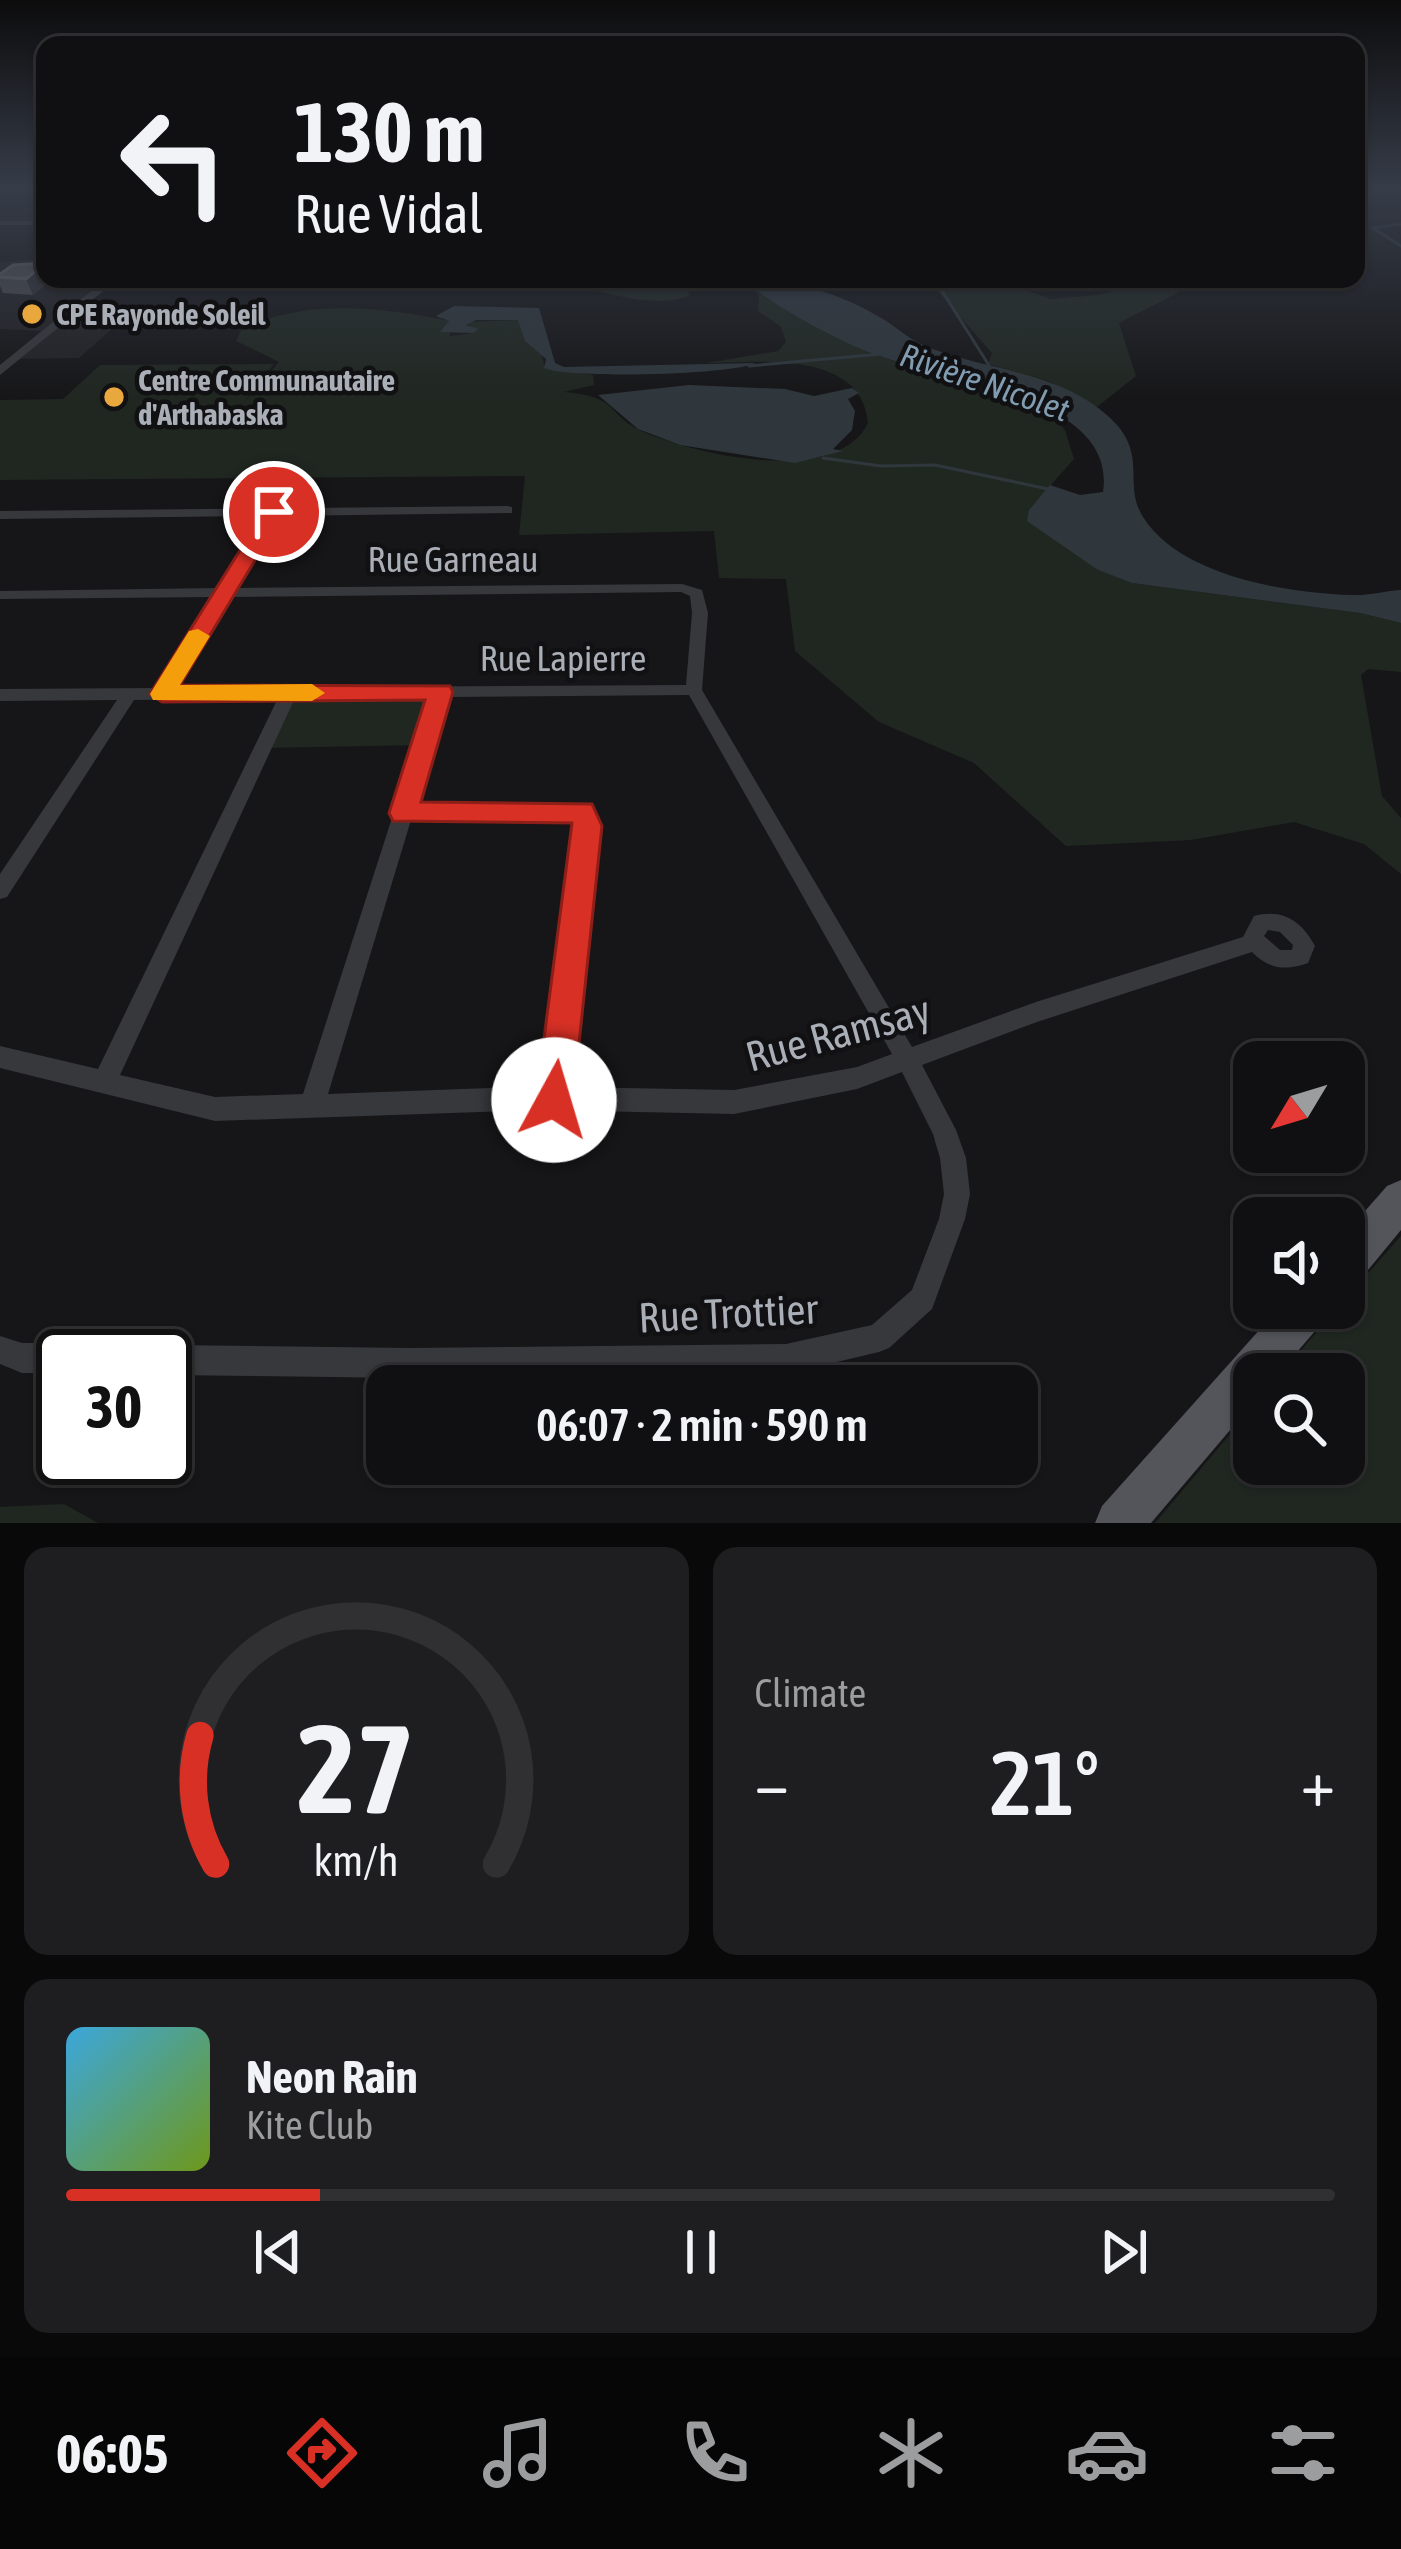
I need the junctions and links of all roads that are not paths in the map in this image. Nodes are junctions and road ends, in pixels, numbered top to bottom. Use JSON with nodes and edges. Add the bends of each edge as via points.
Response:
{"nodes":[{"id":1,"x":101,"y":288,"type":"edge"},
{"id":2,"x":0,"y":371,"type":"edge"},
{"id":3,"x":507,"y":510,"type":"dead end"},
{"id":4,"x":274,"y":512,"type":"junction"},
{"id":5,"x":0,"y":515,"type":"edge"},
{"id":6,"x":226,"y":590,"type":"junction"},
{"id":7,"x":0,"y":595,"type":"edge"},
{"id":8,"x":694,"y":690,"type":"junction"},
{"id":9,"x":441,"y":692,"type":"junction"},
{"id":10,"x":289,"y":693,"type":"junction"},
{"id":11,"x":129,"y":694,"type":"junction"},
{"id":12,"x":162,"y":694,"type":"junction"},
{"id":13,"x":0,"y":695,"type":"edge"},
{"id":14,"x":403,"y":813,"type":"junction"},
{"id":15,"x":0,"y":891,"type":"edge"},
{"id":16,"x":1256,"y":942,"type":"dead end"},
{"id":17,"x":0,"y":1057,"type":"edge"},
{"id":18,"x":908,"y":1061,"type":"junction"},
{"id":19,"x":103,"y":1084,"type":"junction"},
{"id":20,"x":554,"y":1100,"type":"junction"},
{"id":21,"x":313,"y":1106,"type":"junction"},
{"id":22,"x":1401,"y":1200,"type":"edge"},
{"id":23,"x":1365,"y":1241,"type":"edge"},
{"id":24,"x":1289,"y":1329,"type":"edge"},
{"id":25,"x":0,"y":1350,"type":"edge"},
{"id":26,"x":36,"y":1358,"type":"edge"},
{"id":27,"x":192,"y":1360,"type":"edge"},
{"id":28,"x":1119,"y":1523,"type":"edge"}],
"edges":[{"from":1,"to":2,"type":"street"},
{"from":3,"to":4,"type":"street"},
{"from":4,"to":5,"type":"street"},
{"from":4,"to":6,"type":"street"},
{"from":6,"to":7,"type":"street","name":"Rue Garneau"},
{"from":6,"to":8,"type":"street","name":"Rue Garneau","via":[[690,590],[700,599]]},
{"from":6,"to":12,"type":"street"},
{"from":8,"to":9,"type":"street","name":"Rue Lapierre"},
{"from":8,"to":18,"type":"street","name":"Rue Trottier"},
{"from":9,"to":10,"type":"street","name":"Rue Lapierre"},
{"from":9,"to":14,"type":"street"},
{"from":10,"to":12,"type":"street","name":"Rue Lapierre"},
{"from":10,"to":19,"type":"street"},
{"from":11,"to":12,"type":"street","name":"Rue Lapierre"},
{"from":11,"to":13,"type":"street","name":"Rue Lapierre"},
{"from":11,"to":15,"type":"street"},
{"from":14,"to":20,"type":"street","via":[[582,812],[588,826]]},
{"from":14,"to":21,"type":"street"},
{"from":16,"to":18,"type":"street","name":"Rue Ramsay"},
{"from":17,"to":19,"type":"street","name":"Rue Ramsay"},
{"from":18,"to":20,"type":"street","name":"Rue Ramsay","via":[[734,1102]]},
{"from":18,"to":27,"type":"street","name":"Rue Trottier","via":[[944,1130],[957,1194],[922,1299],[879,1338],[786,1359]]},
{"from":19,"to":21,"type":"street","name":"Rue Ramsay","via":[[215,1109]]},
{"from":20,"to":21,"type":"street","name":"Rue Ramsay"},
{"from":22,"to":23,"type":"main road"},
{"from":24,"to":28,"type":"main road"},
{"from":25,"to":26,"type":"street"}]}
